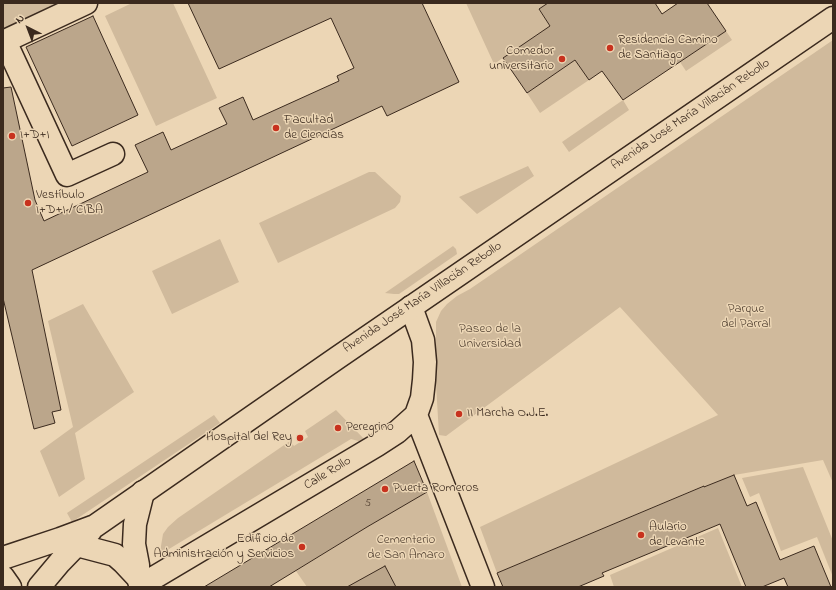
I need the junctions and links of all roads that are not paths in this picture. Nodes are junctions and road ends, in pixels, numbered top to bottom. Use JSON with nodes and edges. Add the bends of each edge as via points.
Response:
{"nodes":[{"id":1,"x":86,"y":3,"type":"edge"},
{"id":2,"x":833,"y":18,"type":"edge"},
{"id":3,"x":4,"y":41,"type":"edge"},
{"id":4,"x":113,"y":154,"type":"dead end"},
{"id":5,"x":411,"y":307,"type":"junction"},
{"id":6,"x":416,"y":415,"type":"junction"},
{"id":7,"x":143,"y":492,"type":"junction"},
{"id":8,"x":95,"y":526,"type":"junction"},
{"id":9,"x":76,"y":545,"type":"junction"},
{"id":10,"x":3,"y":558,"type":"edge"},
{"id":11,"x":3,"y":577,"type":"edge"},
{"id":12,"x":140,"y":584,"type":"edge"},
{"id":13,"x":10,"y":587,"type":"edge"},
{"id":14,"x":39,"y":587,"type":"edge"},
{"id":15,"x":482,"y":587,"type":"edge"}],
"edges":[{"from":1,"to":3,"type":"main road"},
{"from":2,"to":5,"type":"main road","name":"Avenida José María Villacián Rebollo"},
{"from":3,"to":4,"type":"main road","via":[[67,175]]},
{"from":5,"to":6,"type":"main road","via":[[423,340],[425,362],[422,398]]},
{"from":5,"to":7,"type":"main road","name":"Avenida José María Villacián Rebollo"},
{"from":6,"to":12,"type":"main road","name":"Calle Rollo","via":[[377,445]]},
{"from":6,"to":15,"type":"main road"},
{"from":7,"to":8,"type":"main road","name":"Avenida José María Villacián Rebollo"},
{"from":7,"to":12,"type":"main road","via":[[134,524]]},
{"from":8,"to":9,"type":"main road"},
{"from":8,"to":10,"type":"main road","name":"Avenida José María Villacián Rebollo"},
{"from":9,"to":12,"type":"main road","via":[[115,555],[124,562]]},
{"from":9,"to":14,"type":"main road"},
{"from":11,"to":13,"type":"main road"}]}
